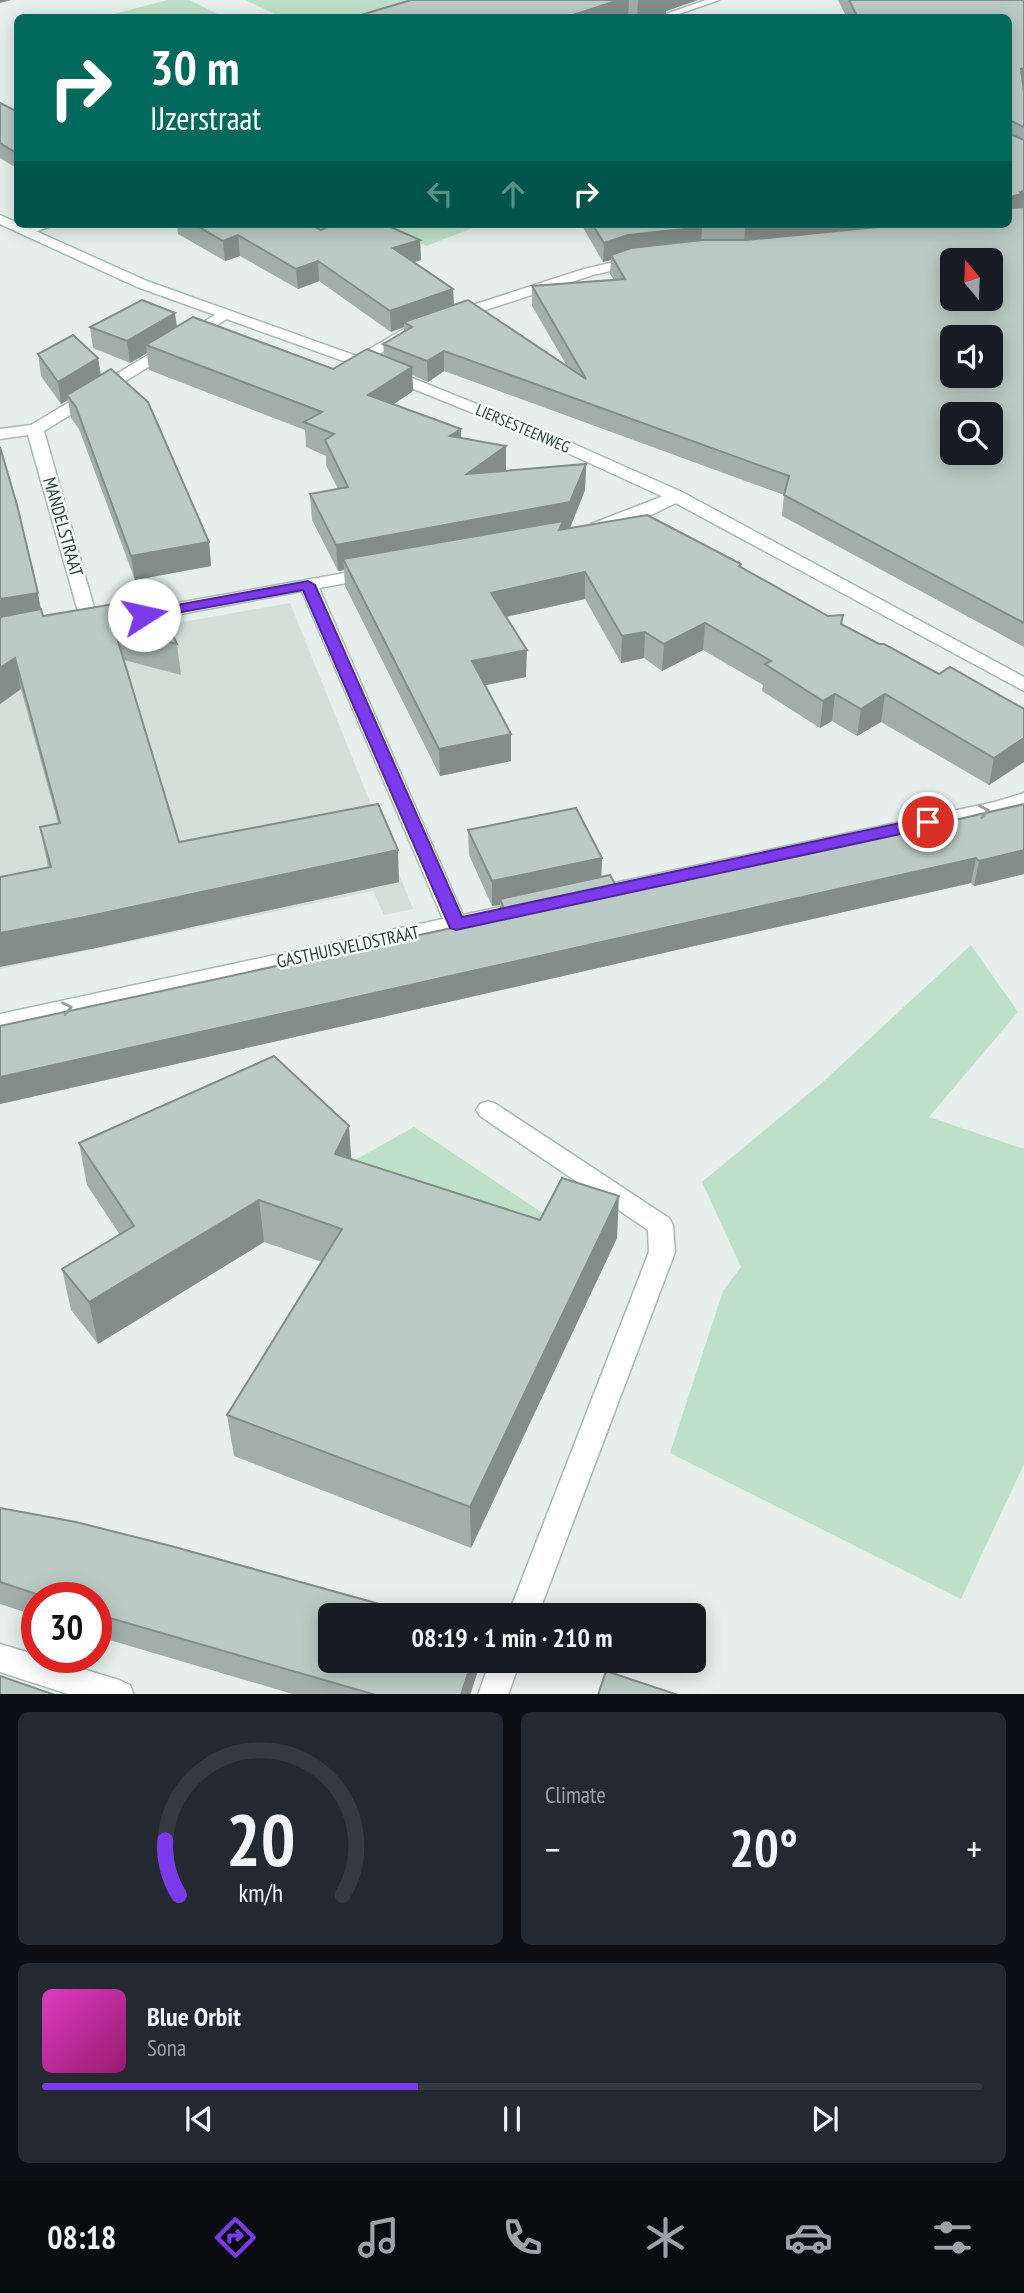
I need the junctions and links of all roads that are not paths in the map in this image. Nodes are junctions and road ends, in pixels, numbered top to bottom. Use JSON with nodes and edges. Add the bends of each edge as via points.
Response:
{"nodes":[{"id":1,"x":715,"y":0,"type":"edge"},
{"id":2,"x":670,"y":14,"type":"edge"},
{"id":3,"x":19,"y":228,"type":"edge"},
{"id":4,"x":39,"y":228,"type":"edge"},
{"id":5,"x":27,"y":232,"type":"junction"},
{"id":6,"x":652,"y":259,"type":"edge"},
{"id":7,"x":225,"y":314,"type":"junction"},
{"id":8,"x":444,"y":319,"type":"edge"},
{"id":9,"x":418,"y":328,"type":"edge"},
{"id":10,"x":357,"y":361,"type":"junction"},
{"id":11,"x":35,"y":429,"type":"junction"},
{"id":12,"x":0,"y":434,"type":"edge"},
{"id":13,"x":676,"y":496,"type":"junction"},
{"id":14,"x":580,"y":534,"type":"edge"},
{"id":15,"x":389,"y":570,"type":"edge"},
{"id":16,"x":308,"y":585,"type":"junction"},
{"id":17,"x":1024,"y":685,"type":"edge"},
{"id":18,"x":1024,"y":800,"type":"edge"},
{"id":19,"x":456,"y":924,"type":"junction"},
{"id":20,"x":0,"y":1022,"type":"edge"},
{"id":21,"x":488,"y":1110,"type":"dead end"},
{"id":22,"x":528,"y":1603,"type":"edge"},
{"id":23,"x":0,"y":1658,"type":"edge"},
{"id":24,"x":500,"y":1673,"type":"edge"},
{"id":25,"x":116,"y":1694,"type":"edge"},
{"id":26,"x":492,"y":1694,"type":"edge"}],
"edges":[{"from":1,"to":2,"type":"lane"},
{"from":3,"to":5,"type":"street","name":"LIERSESTEENWEG"},
{"from":4,"to":5,"type":"lane"},
{"from":5,"to":7,"type":"street","name":"LIERSESTEENWEG","via":[[142,284]]},
{"from":6,"to":8,"type":"street","via":[[589,272]]},
{"from":7,"to":10,"type":"street","name":"LIERSESTEENWEG"},
{"from":7,"to":11,"type":"street"},
{"from":9,"to":10,"type":"street"},
{"from":10,"to":13,"type":"street","name":"LIERSESTEENWEG"},
{"from":11,"to":12,"type":"street"},
{"from":11,"to":16,"type":"street","name":"MANDELSTRAAT","via":[[97,624]]},
{"from":13,"to":14,"type":"street"},
{"from":13,"to":17,"type":"street","name":"LIERSESTEENWEG"},
{"from":15,"to":16,"type":"street"},
{"from":16,"to":19,"type":"street"},
{"from":19,"to":18,"type":"street","name":"GASTHUISVELDSTRAAT","one_way":true},
{"from":20,"to":19,"type":"street","name":"GASTHUISVELDSTRAAT","one_way":true},
{"from":21,"to":22,"type":"street","via":[[660,1225],[662,1252]]},
{"from":23,"to":25,"type":"street"},
{"from":24,"to":26,"type":"street"}]}
